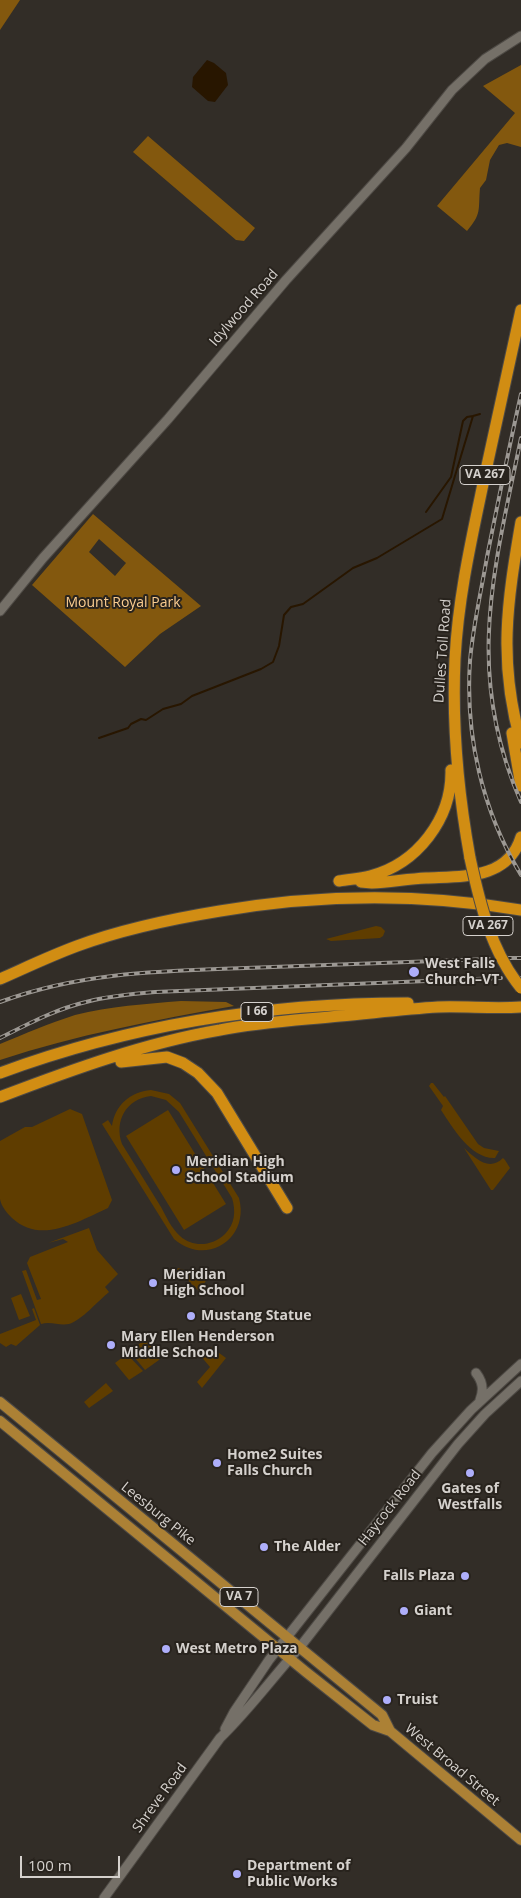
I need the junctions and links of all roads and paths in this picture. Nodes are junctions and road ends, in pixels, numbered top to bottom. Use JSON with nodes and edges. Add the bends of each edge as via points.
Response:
{"nodes":[{"id":1,"x":521,"y":36,"type":"edge"},
{"id":2,"x":521,"y":310,"type":"edge"},
{"id":3,"x":521,"y":522,"type":"edge"},
{"id":4,"x":0,"y":611,"type":"edge"},
{"id":5,"x":506,"y":659,"type":"junction"},
{"id":6,"x":454,"y":721,"type":"junction"},
{"id":7,"x":521,"y":743,"type":"edge"},
{"id":8,"x":521,"y":786,"type":"edge"},
{"id":9,"x":521,"y":837,"type":"edge"},
{"id":10,"x":521,"y":910,"type":"edge"},
{"id":11,"x":0,"y":979,"type":"edge"},
{"id":12,"x":521,"y":988,"type":"edge"},
{"id":13,"x":521,"y":1006,"type":"edge"},
{"id":14,"x":72,"y":1071,"type":"junction"},
{"id":15,"x":0,"y":1073,"type":"edge"},
{"id":16,"x":0,"y":1097,"type":"edge"},
{"id":17,"x":287,"y":1208,"type":"dead end"},
{"id":18,"x":521,"y":1364,"type":"edge"},
{"id":19,"x":476,"y":1373,"type":"dead end"},
{"id":20,"x":521,"y":1381,"type":"edge"},
{"id":21,"x":480,"y":1401,"type":"junction"},
{"id":22,"x":0,"y":1402,"type":"edge"},
{"id":23,"x":0,"y":1421,"type":"edge"},
{"id":24,"x":288,"y":1637,"type":"junction"},
{"id":25,"x":300,"y":1647,"type":"junction"},
{"id":26,"x":278,"y":1649,"type":"junction"},
{"id":27,"x":289,"y":1658,"type":"junction"},
{"id":28,"x":390,"y":1731,"type":"junction"},
{"id":29,"x":220,"y":1738,"type":"junction"},
{"id":30,"x":521,"y":1840,"type":"edge"},
{"id":31,"x":104,"y":1898,"type":"edge"}],
"edges":[{"from":1,"to":4,"type":"main road","name":"Idylwood Road","via":[[485,59],[452,90],[406,148],[269,300]]},
{"from":2,"to":6,"type":"highway","name":"Dulles Toll Road","number":"VA 267","via":[[466,568],[456,649]]},
{"from":3,"to":5,"type":"highway","via":[[506,622]]},
{"from":5,"to":7,"type":"highway","via":[[512,708]]},
{"from":5,"to":8,"type":"highway","via":[[507,705]]},
{"from":6,"to":9,"type":"highway","via":[[449,797],[432,833],[414,853],[392,867],[371,876],[339,881],[372,883],[477,875],[507,860]]},
{"from":6,"to":12,"type":"highway","name":"Dulles Toll Road","number":"VA 267","bridge":true,"via":[[458,782],[470,858],[492,938],[501,959]]},
{"from":10,"to":11,"type":"highway","via":[[449,900],[387,897],[272,903],[176,919],[109,936]]},
{"from":13,"to":14,"type":"highway","via":[[498,1009],[426,1008],[231,1028],[176,1039]]},
{"from":13,"to":15,"type":"highway","number":"I 66","via":[[469,1002],[393,1003],[260,1012],[142,1032],[67,1051]]},
{"from":14,"to":16,"type":"highway"},
{"from":14,"to":17,"type":"highway","via":[[161,1057],[178,1060],[193,1069],[217,1094]]},
{"from":18,"to":21,"type":"main road","name":"Haycock Road"},
{"from":19,"to":21,"type":"main road","via":[[483,1389]]},
{"from":20,"to":25,"type":"main road","name":"Haycock Road","via":[[458,1444]]},
{"from":21,"to":24,"type":"main road","name":"Haycock Road","via":[[436,1448]]},
{"from":22,"to":24,"type":"main road","name":"Leesburg Pike","number":"VA 7"},
{"from":23,"to":26,"type":"main road","name":"Leesburg Pike","number":"VA 7"},
{"from":24,"to":25,"type":"main road","name":"Leesburg Pike","number":"VA 7"},
{"from":24,"to":26,"type":"main road","name":"Shreve Road"},
{"from":25,"to":27,"type":"main road","name":"Haycock Road"},
{"from":25,"to":28,"type":"main road","name":"West Broad Street","number":"VA 7","via":[[382,1714]]},
{"from":26,"to":27,"type":"main road","name":"Leesburg Pike","number":"VA 7"},
{"from":26,"to":29,"type":"main road","name":"Shreve Road"},
{"from":27,"to":28,"type":"main road","name":"West Broad Street","number":"VA 7","via":[[373,1725]]},
{"from":27,"to":29,"type":"main road","name":"Shreve Road","via":[[239,1720]]},
{"from":28,"to":30,"type":"main road","name":"West Broad Street","number":"VA 7"},
{"from":29,"to":31,"type":"main road","name":"Shreve Road"}]}
